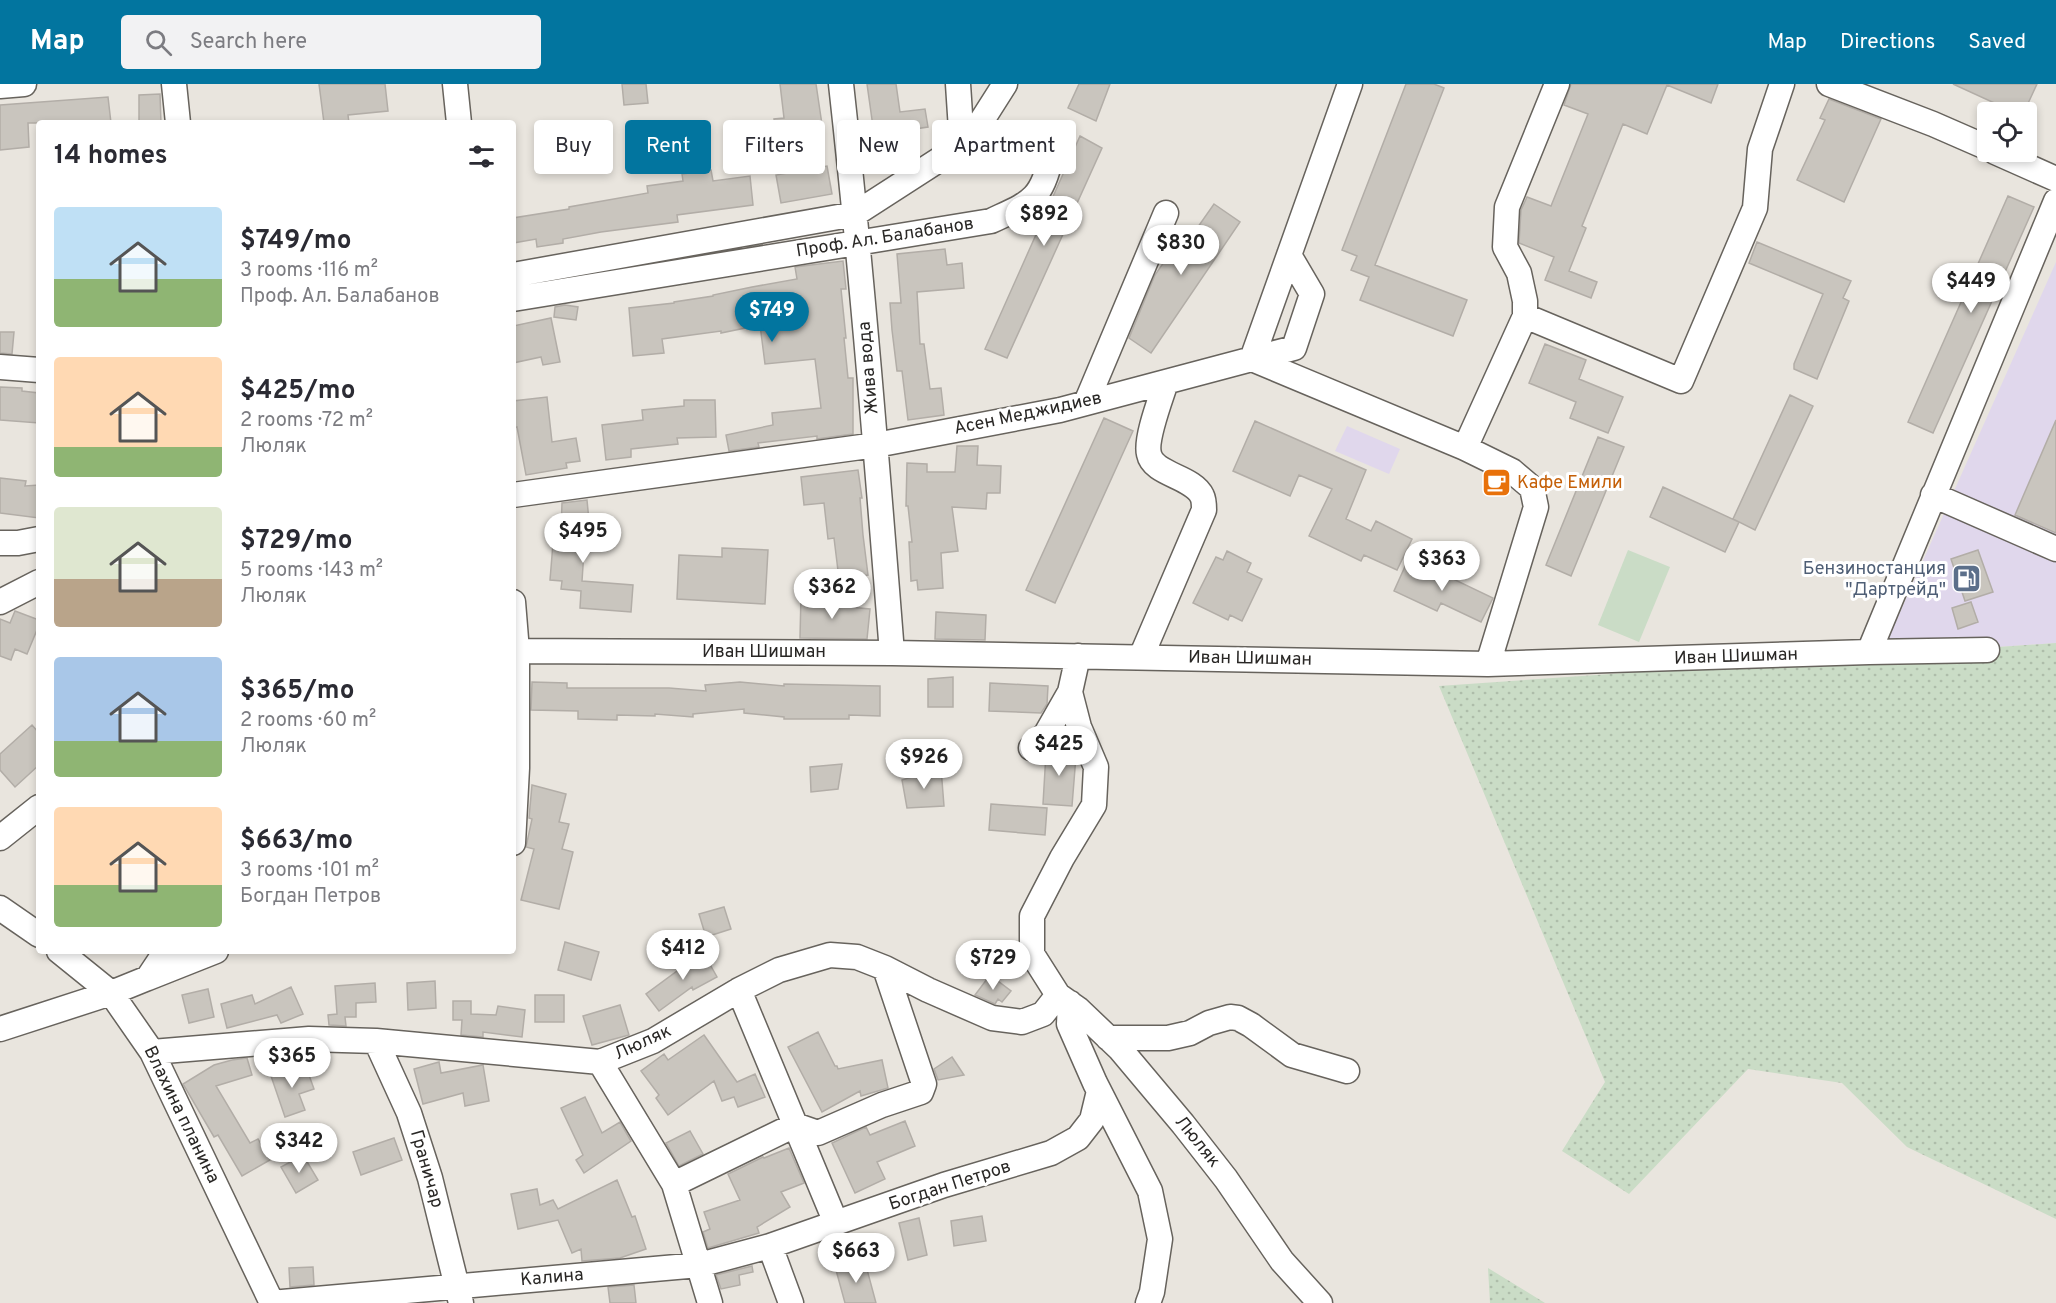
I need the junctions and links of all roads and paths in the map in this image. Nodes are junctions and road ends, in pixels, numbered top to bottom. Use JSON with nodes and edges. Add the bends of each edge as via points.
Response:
{"nodes":[{"id":1,"x":24,"y":84,"type":"edge"},
{"id":2,"x":174,"y":84,"type":"edge"},
{"id":3,"x":455,"y":84,"type":"edge"},
{"id":4,"x":841,"y":84,"type":"edge"},
{"id":5,"x":958,"y":84,"type":"edge"},
{"id":6,"x":1005,"y":84,"type":"edge"},
{"id":7,"x":1350,"y":84,"type":"edge"},
{"id":8,"x":1557,"y":84,"type":"edge"},
{"id":9,"x":1782,"y":84,"type":"edge"},
{"id":10,"x":1829,"y":84,"type":"edge"},
{"id":11,"x":0,"y":87,"type":"edge"},
{"id":12,"x":178,"y":120,"type":"edge"},
{"id":13,"x":459,"y":120,"type":"edge"},
{"id":14,"x":960,"y":120,"type":"edge"},
{"id":15,"x":982,"y":120,"type":"edge"},
{"id":16,"x":1977,"y":143,"type":"edge"},
{"id":17,"x":2018,"y":162,"type":"edge"},
{"id":18,"x":932,"y":164,"type":"edge"},
{"id":19,"x":1048,"y":174,"type":"edge"},
{"id":20,"x":2056,"y":179,"type":"edge"},
{"id":21,"x":2056,"y":201,"type":"edge"},
{"id":22,"x":1166,"y":213,"type":"dead end"},
{"id":23,"x":855,"y":214,"type":"junction"},
{"id":24,"x":858,"y":243,"type":"junction"},
{"id":25,"x":1289,"y":255,"type":"junction"},
{"id":26,"x":516,"y":274,"type":"edge"},
{"id":27,"x":516,"y":299,"type":"edge"},
{"id":28,"x":1525,"y":316,"type":"junction"},
{"id":29,"x":1252,"y":359,"type":"junction"},
{"id":30,"x":0,"y":367,"type":"edge"},
{"id":31,"x":36,"y":370,"type":"edge"},
{"id":32,"x":1166,"y":382,"type":"junction"},
{"id":33,"x":1086,"y":403,"type":"junction"},
{"id":34,"x":876,"y":445,"type":"junction"},
{"id":35,"x":1466,"y":448,"type":"junction"},
{"id":36,"x":516,"y":495,"type":"edge"},
{"id":37,"x":1933,"y":495,"type":"junction"},
{"id":38,"x":36,"y":540,"type":"edge"},
{"id":39,"x":0,"y":543,"type":"edge"},
{"id":40,"x":2056,"y":549,"type":"edge"},
{"id":41,"x":36,"y":584,"type":"edge"},
{"id":42,"x":0,"y":602,"type":"edge"},
{"id":43,"x":1987,"y":650,"type":"dead end"},
{"id":44,"x":516,"y":651,"type":"edge"},
{"id":45,"x":1869,"y":652,"type":"junction"},
{"id":46,"x":892,"y":653,"type":"junction"},
{"id":47,"x":1078,"y":656,"type":"junction"},
{"id":48,"x":1141,"y":657,"type":"junction"},
{"id":49,"x":1488,"y":664,"type":"junction"},
{"id":50,"x":1070,"y":692,"type":"junction"},
{"id":51,"x":1031,"y":748,"type":"dead end"},
{"id":52,"x":36,"y":809,"type":"edge"},
{"id":53,"x":0,"y":838,"type":"edge"},
{"id":54,"x":0,"y":908,"type":"edge"},
{"id":55,"x":36,"y":933,"type":"edge"},
{"id":56,"x":63,"y":954,"type":"edge"},
{"id":57,"x":164,"y":954,"type":"edge"},
{"id":58,"x":208,"y":954,"type":"edge"},
{"id":59,"x":885,"y":968,"type":"junction"},
{"id":60,"x":148,"y":978,"type":"junction"},
{"id":61,"x":739,"y":990,"type":"junction"},
{"id":62,"x":111,"y":993,"type":"junction"},
{"id":63,"x":1064,"y":999,"type":"junction"},
{"id":64,"x":0,"y":1029,"type":"edge"},
{"id":65,"x":1108,"y":1038,"type":"junction"},
{"id":66,"x":376,"y":1041,"type":"junction"},
{"id":67,"x":152,"y":1052,"type":"junction"},
{"id":68,"x":600,"y":1062,"type":"junction"},
{"id":69,"x":1347,"y":1071,"type":"dead end"},
{"id":70,"x":1099,"y":1091,"type":"junction"},
{"id":71,"x":795,"y":1125,"type":"junction"},
{"id":72,"x":674,"y":1184,"type":"junction"},
{"id":73,"x":836,"y":1223,"type":"junction"},
{"id":74,"x":770,"y":1246,"type":"junction"},
{"id":75,"x":699,"y":1265,"type":"junction"},
{"id":76,"x":459,"y":1295,"type":"edge"},
{"id":77,"x":271,"y":1303,"type":"edge"},
{"id":78,"x":710,"y":1303,"type":"edge"},
{"id":79,"x":791,"y":1303,"type":"edge"},
{"id":80,"x":1148,"y":1303,"type":"edge"},
{"id":81,"x":1320,"y":1303,"type":"edge"}],
"edges":[{"from":1,"to":11,"type":"street"},
{"from":2,"to":12,"type":"street"},
{"from":3,"to":13,"type":"street"},
{"from":4,"to":23,"type":"street","name":"Жива вода"},
{"from":5,"to":14,"type":"street"},
{"from":6,"to":15,"type":"street"},
{"from":7,"to":25,"type":"street"},
{"from":8,"to":28,"type":"street","via":[[1507,207],[1505,247],[1519,273]]},
{"from":9,"to":28,"type":"street","via":[[1760,149],[1755,208],[1681,381]]},
{"from":10,"to":16,"type":"street"},
{"from":17,"to":20,"type":"street"},
{"from":18,"to":23,"type":"street","name":"Проф. Ал. Балабанов"},
{"from":19,"to":24,"type":"street","name":"Проф. Ал. Балабанов","via":[[1030,202],[992,221]]},
{"from":21,"to":37,"type":"street"},
{"from":22,"to":33,"type":"street"},
{"from":23,"to":24,"type":"street","name":"Жива вода"},
{"from":23,"to":26,"type":"street","name":"Проф. Ал. Балабанов"},
{"from":24,"to":27,"type":"street","name":"Проф. Ал. Балабанов"},
{"from":24,"to":34,"type":"street","name":"Жива вода"},
{"from":25,"to":29,"type":"street"},
{"from":25,"to":29,"type":"street","name":"Асен Меджидиев","via":[[1312,294],[1294,348]]},
{"from":28,"to":35,"type":"street"},
{"from":29,"to":32,"type":"street","name":"Асен Меджидиев"},
{"from":29,"to":35,"type":"street"},
{"from":30,"to":31,"type":"street"},
{"from":32,"to":33,"type":"street","name":"Асен Меджидиев"},
{"from":32,"to":48,"type":"street","via":[[1149,455],[1157,466],[1196,488],[1204,510]]},
{"from":33,"to":34,"type":"street","name":"Асен Меджидиев"},
{"from":34,"to":36,"type":"street","name":"Асен Меджидиев"},
{"from":34,"to":46,"type":"street","name":"Жива вода"},
{"from":35,"to":49,"type":"street","via":[[1512,471],[1532,488],[1536,507]]},
{"from":37,"to":40,"type":"street"},
{"from":37,"to":45,"type":"street"},
{"from":38,"to":39,"type":"street"},
{"from":41,"to":42,"type":"street"},
{"from":43,"to":45,"type":"street","name":"Иван Шишман"},
{"from":44,"to":46,"type":"street","name":"Иван Шишман"},
{"from":45,"to":49,"type":"street","name":"Иван Шишман"},
{"from":46,"to":47,"type":"street","name":"Иван Шишман"},
{"from":47,"to":48,"type":"street","name":"Иван Шишман"},
{"from":47,"to":50,"type":"street","name":"Люляк"},
{"from":48,"to":49,"type":"street","name":"Иван Шишман"},
{"from":50,"to":51,"type":"street","via":[[1046,734]]},
{"from":50,"to":63,"type":"street","name":"Люляк","via":[[1079,728],[1096,767],[1094,805],[1032,916],[1032,954]]},
{"from":52,"to":53,"type":"street"},
{"from":54,"to":55,"type":"street"},
{"from":56,"to":62,"type":"street","name":"Влахина планина"},
{"from":57,"to":60,"type":"street"},
{"from":58,"to":60,"type":"street"},
{"from":59,"to":61,"type":"street","name":"Люляк","via":[[857,957],[830,955],[779,970]]},
{"from":59,"to":63,"type":"street","name":"Люляк","via":[[992,1018],[1022,1022],[1043,1014]]},
{"from":59,"to":71,"type":"street","via":[[924,1084],[921,1092],[818,1133]]},
{"from":60,"to":62,"type":"street"},
{"from":61,"to":68,"type":"street","name":"Люляк","via":[[654,1041]]},
{"from":61,"to":71,"type":"street"},
{"from":62,"to":64,"type":"street"},
{"from":62,"to":67,"type":"street","name":"Влахина планина"},
{"from":63,"to":65,"type":"street","name":"Люляк"},
{"from":63,"to":70,"type":"street","via":[[1069,1024]]},
{"from":65,"to":69,"type":"street","via":[[1168,1038],[1190,1033],[1216,1020],[1238,1018],[1292,1055]]},
{"from":65,"to":81,"type":"street","name":"Люляк","via":[[1183,1124],[1282,1261]]},
{"from":66,"to":67,"type":"street","name":"Люляк","via":[[309,1039]]},
{"from":66,"to":68,"type":"street","name":"Люляк"},
{"from":66,"to":76,"type":"street","name":"Граничар","via":[[409,1113],[430,1178]]},
{"from":67,"to":77,"type":"street","name":"Влахина планина"},
{"from":68,"to":72,"type":"street"},
{"from":70,"to":73,"type":"street","name":"Богдан Петров","via":[[1092,1120],[1078,1138],[1052,1153]]},
{"from":70,"to":80,"type":"street","via":[[1150,1191],[1160,1239]]},
{"from":71,"to":72,"type":"street"},
{"from":71,"to":73,"type":"street"},
{"from":72,"to":75,"type":"street"},
{"from":73,"to":74,"type":"street","name":"Богдан Петров"},
{"from":74,"to":75,"type":"street","name":"Калина"},
{"from":74,"to":79,"type":"street"},
{"from":75,"to":76,"type":"street","name":"Калина"},
{"from":75,"to":78,"type":"street"},
{"from":76,"to":77,"type":"street","name":"Калина"}]}
